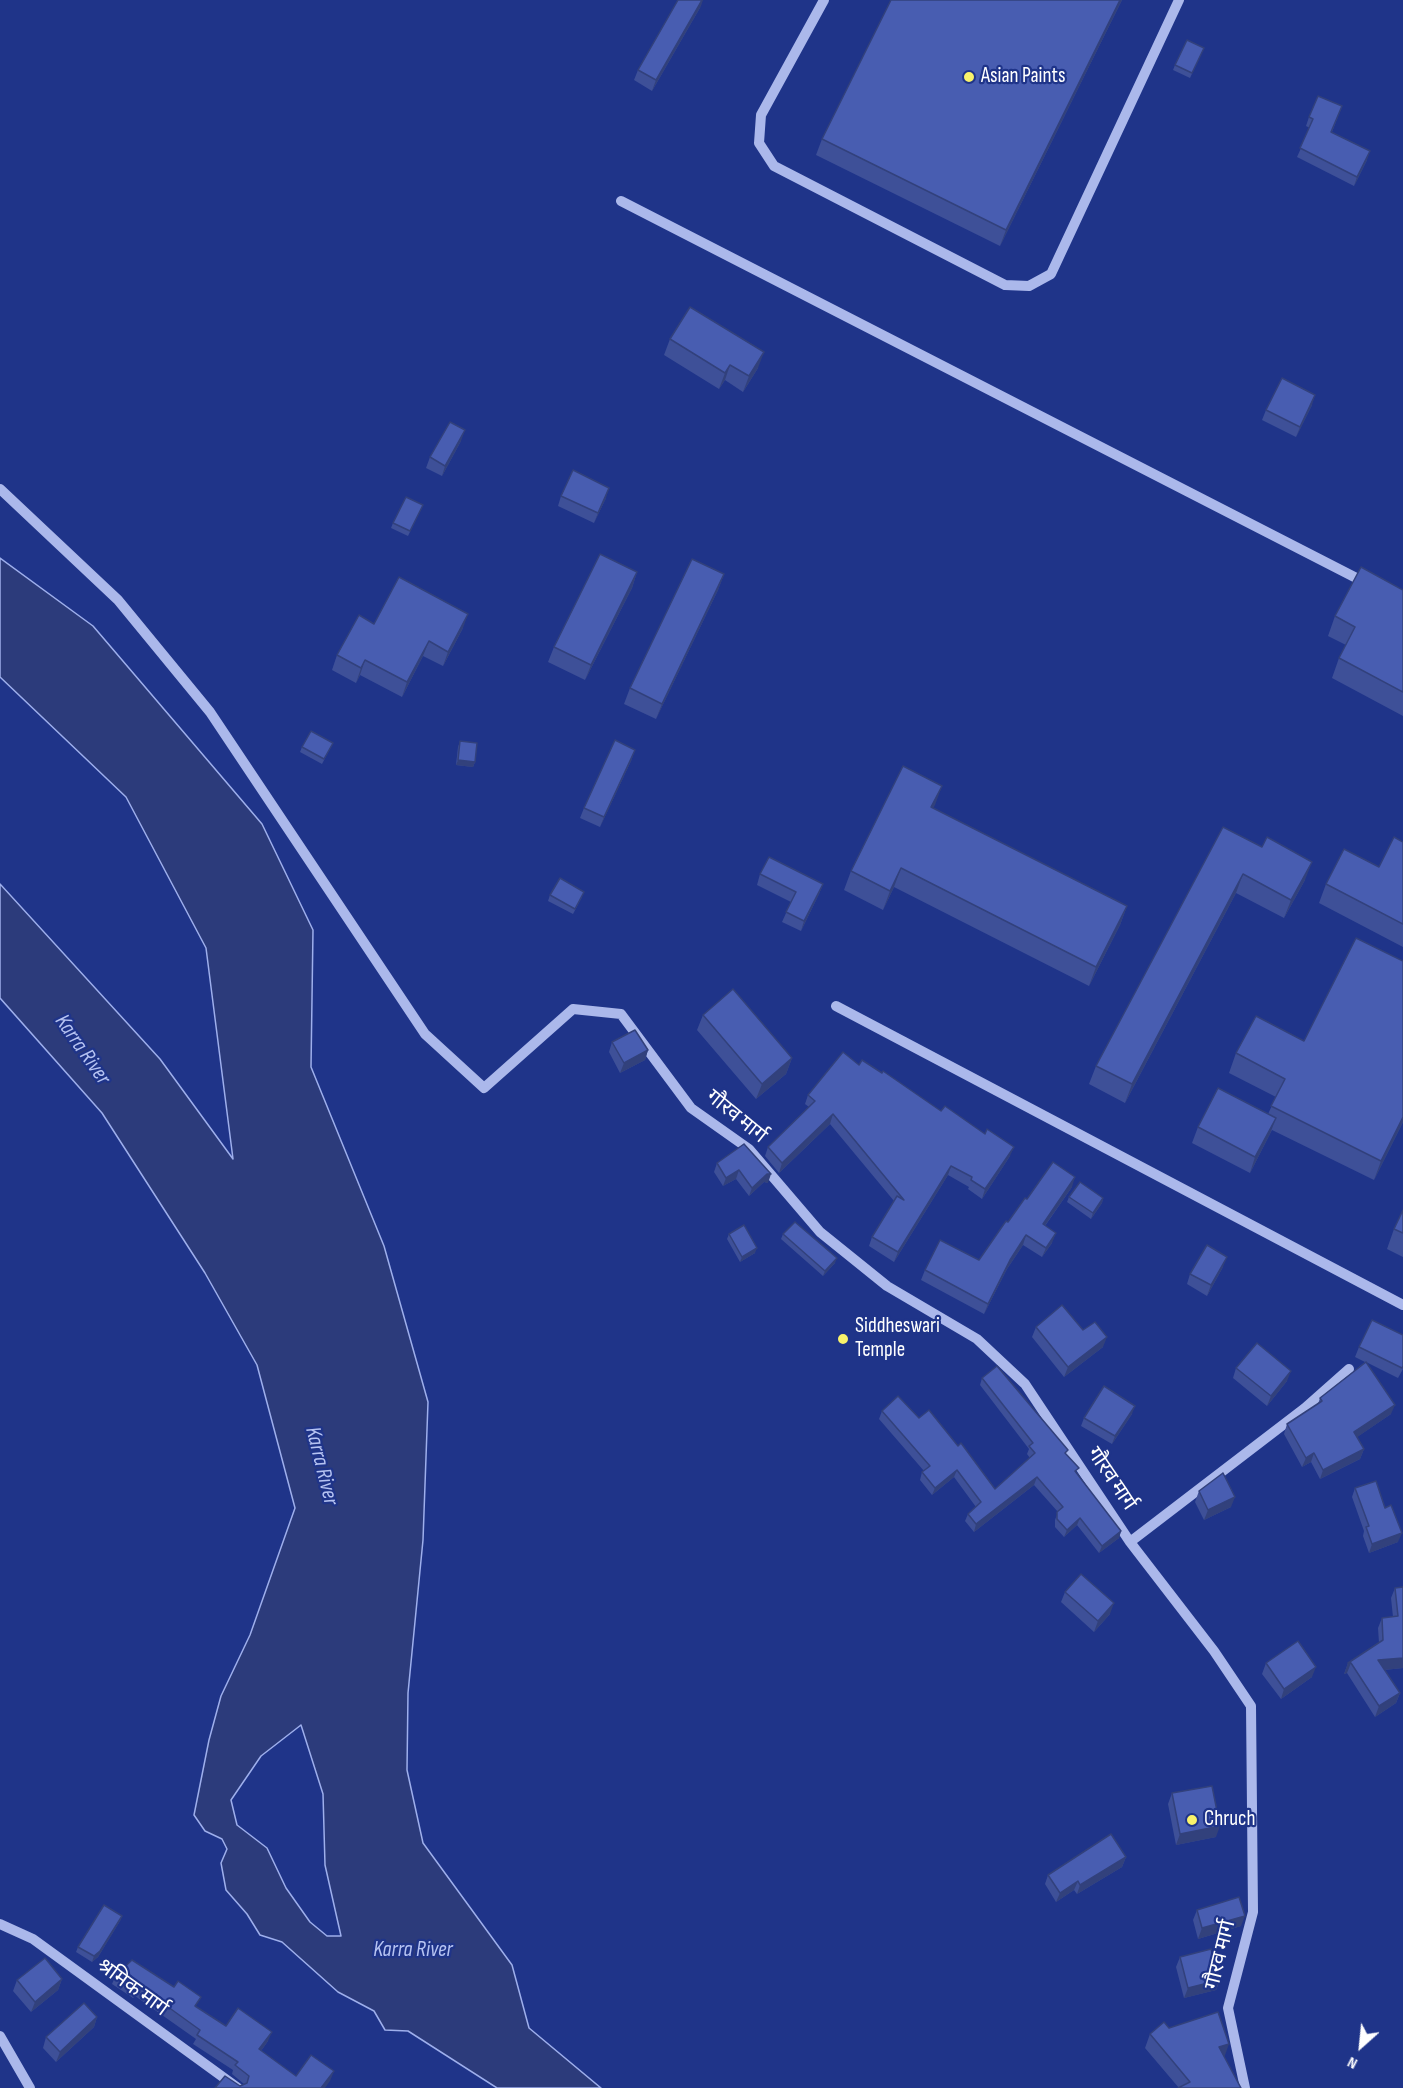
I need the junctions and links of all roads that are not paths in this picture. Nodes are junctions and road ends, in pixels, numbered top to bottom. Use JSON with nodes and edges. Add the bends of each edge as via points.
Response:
{"nodes":[{"id":1,"x":824,"y":0,"type":"edge"},
{"id":2,"x":1179,"y":0,"type":"edge"},
{"id":3,"x":621,"y":201,"type":"dead end"},
{"id":4,"x":0,"y":489,"type":"edge"},
{"id":5,"x":1382,"y":591,"type":"edge"},
{"id":6,"x":836,"y":1006,"type":"dead end"},
{"id":7,"x":1403,"y":1305,"type":"edge"},
{"id":8,"x":1349,"y":1369,"type":"dead end"},
{"id":9,"x":1130,"y":1542,"type":"junction"},
{"id":10,"x":0,"y":1924,"type":"edge"},
{"id":11,"x":0,"y":2036,"type":"edge"},
{"id":12,"x":30,"y":2088,"type":"edge"},
{"id":13,"x":238,"y":2088,"type":"edge"},
{"id":14,"x":1245,"y":2088,"type":"edge"}],
"edges":[{"from":1,"to":2,"type":"street","via":[[761,115],[759,143],[774,166],[1005,285],[1029,286],[1050,274]]},
{"from":3,"to":5,"type":"street"},
{"from":4,"to":9,"type":"street","name":"गौरव मार्ग","via":[[118,600],[210,712],[425,1034],[484,1088],[573,1009],[621,1014],[691,1108],[749,1149],[820,1232],[887,1286],[977,1339],[1025,1384]]},
{"from":6,"to":7,"type":"street"},
{"from":8,"to":9,"type":"street","via":[[1305,1408]]},
{"from":9,"to":14,"type":"street","name":"गौरव मार्ग","via":[[1251,1706],[1253,1912],[1228,2008]]},
{"from":10,"to":13,"type":"street","name":"श्रमिक मार्ग","via":[[33,1939]]},
{"from":11,"to":12,"type":"street"}]}
